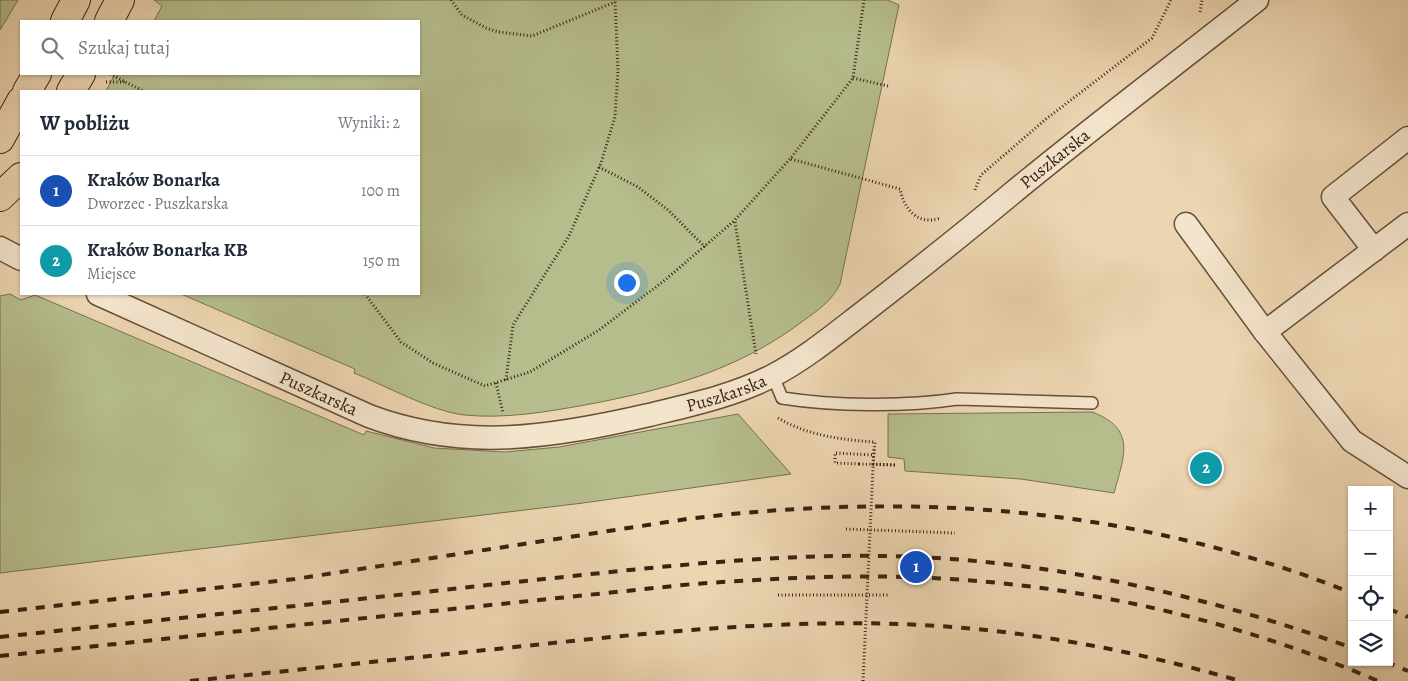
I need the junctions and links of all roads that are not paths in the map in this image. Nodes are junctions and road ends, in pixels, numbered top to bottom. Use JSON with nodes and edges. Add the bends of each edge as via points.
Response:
{"nodes":[{"id":1,"x":76,"y":0,"type":"edge"},
{"id":2,"x":120,"y":0,"type":"edge"},
{"id":3,"x":1258,"y":0,"type":"edge"},
{"id":4,"x":66,"y":20,"type":"edge"},
{"id":5,"x":110,"y":20,"type":"edge"},
{"id":6,"x":36,"y":75,"type":"edge"},
{"id":7,"x":93,"y":78,"type":"edge"},
{"id":8,"x":28,"y":90,"type":"edge"},
{"id":9,"x":73,"y":90,"type":"edge"},
{"id":10,"x":20,"y":103,"type":"edge"},
{"id":11,"x":1408,"y":138,"type":"edge"},
{"id":12,"x":0,"y":139,"type":"edge"},
{"id":13,"x":20,"y":178,"type":"edge"},
{"id":14,"x":0,"y":197,"type":"edge"},
{"id":15,"x":1186,"y":224,"type":"dead end"},
{"id":16,"x":1408,"y":224,"type":"edge"},
{"id":17,"x":0,"y":248,"type":"edge"},
{"id":18,"x":1374,"y":250,"type":"junction"},
{"id":19,"x":20,"y":258,"type":"edge"},
{"id":20,"x":100,"y":295,"type":"edge"},
{"id":21,"x":1265,"y":332,"type":"junction"},
{"id":22,"x":772,"y":376,"type":"junction"},
{"id":23,"x":1092,"y":403,"type":"dead end"},
{"id":24,"x":1408,"y":477,"type":"edge"}],
"edges":[{"from":1,"to":4,"type":"main road"},
{"from":2,"to":5,"type":"main road"},
{"from":3,"to":22,"type":"street","name":"Puszkarska","via":[[1097,123],[886,295],[806,355]]},
{"from":6,"to":8,"type":"main road"},
{"from":7,"to":9,"type":"main road"},
{"from":10,"to":12,"type":"main road"},
{"from":11,"to":18,"type":"street","via":[[1333,197]]},
{"from":13,"to":14,"type":"main road"},
{"from":15,"to":21,"type":"street"},
{"from":16,"to":18,"type":"street"},
{"from":17,"to":19,"type":"street"},
{"from":18,"to":21,"type":"street"},
{"from":20,"to":22,"type":"street","name":"Puszkarska","via":[[369,416],[411,430],[450,437],[517,438],[584,429],[705,401]]},
{"from":21,"to":24,"type":"street","via":[[1352,442]]},
{"from":22,"to":23,"type":"lane","via":[[782,398],[820,404],[957,399]]}]}
